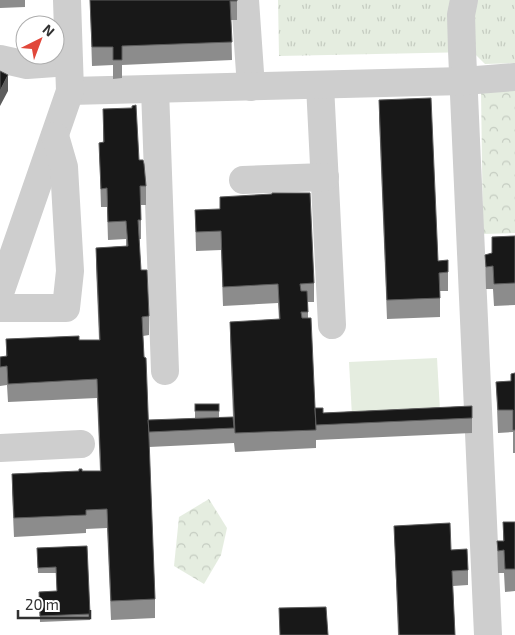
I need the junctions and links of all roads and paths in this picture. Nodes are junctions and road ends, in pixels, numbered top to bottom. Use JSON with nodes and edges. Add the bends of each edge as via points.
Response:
{"nodes":[{"id":1,"x":67,"y":0,"type":"edge"},
{"id":2,"x":245,"y":0,"type":"edge"},
{"id":3,"x":464,"y":0,"type":"edge"},
{"id":4,"x":0,"y":59,"type":"edge"},
{"id":5,"x":69,"y":62,"type":"junction"},
{"id":6,"x":515,"y":77,"type":"edge"},
{"id":7,"x":464,"y":81,"type":"junction"},
{"id":8,"x":320,"y":85,"type":"junction"},
{"id":9,"x":251,"y":86,"type":"junction"},
{"id":10,"x":155,"y":89,"type":"junction"},
{"id":11,"x":70,"y":91,"type":"junction"},
{"id":12,"x":54,"y":136,"type":"junction"},
{"id":13,"x":325,"y":177,"type":"junction"},
{"id":14,"x":243,"y":180,"type":"dead end"},
{"id":15,"x":1,"y":292,"type":"edge"},
{"id":16,"x":332,"y":326,"type":"dead end"},
{"id":17,"x":165,"y":371,"type":"dead end"},
{"id":18,"x":81,"y":444,"type":"dead end"},
{"id":19,"x":0,"y":448,"type":"edge"},
{"id":20,"x":488,"y":635,"type":"edge"}],
"edges":[{"from":1,"to":5,"type":"lane"},
{"from":2,"to":9,"type":"lane"},
{"from":3,"to":7,"type":"lane","via":[[461,15]]},
{"from":4,"to":5,"type":"lane","via":[[27,66]]},
{"from":5,"to":11,"type":"lane"},
{"from":6,"to":7,"type":"lane"},
{"from":7,"to":8,"type":"lane"},
{"from":7,"to":20,"type":"lane"},
{"from":8,"to":9,"type":"lane"},
{"from":8,"to":13,"type":"lane"},
{"from":9,"to":10,"type":"lane"},
{"from":10,"to":11,"type":"lane"},
{"from":10,"to":17,"type":"lane"},
{"from":11,"to":12,"type":"lane"},
{"from":12,"to":15,"type":"lane"},
{"from":12,"to":15,"type":"lane","via":[[64,167],[70,271],[66,308]]},
{"from":13,"to":14,"type":"lane"},
{"from":13,"to":16,"type":"lane"},
{"from":18,"to":19,"type":"lane"}]}
